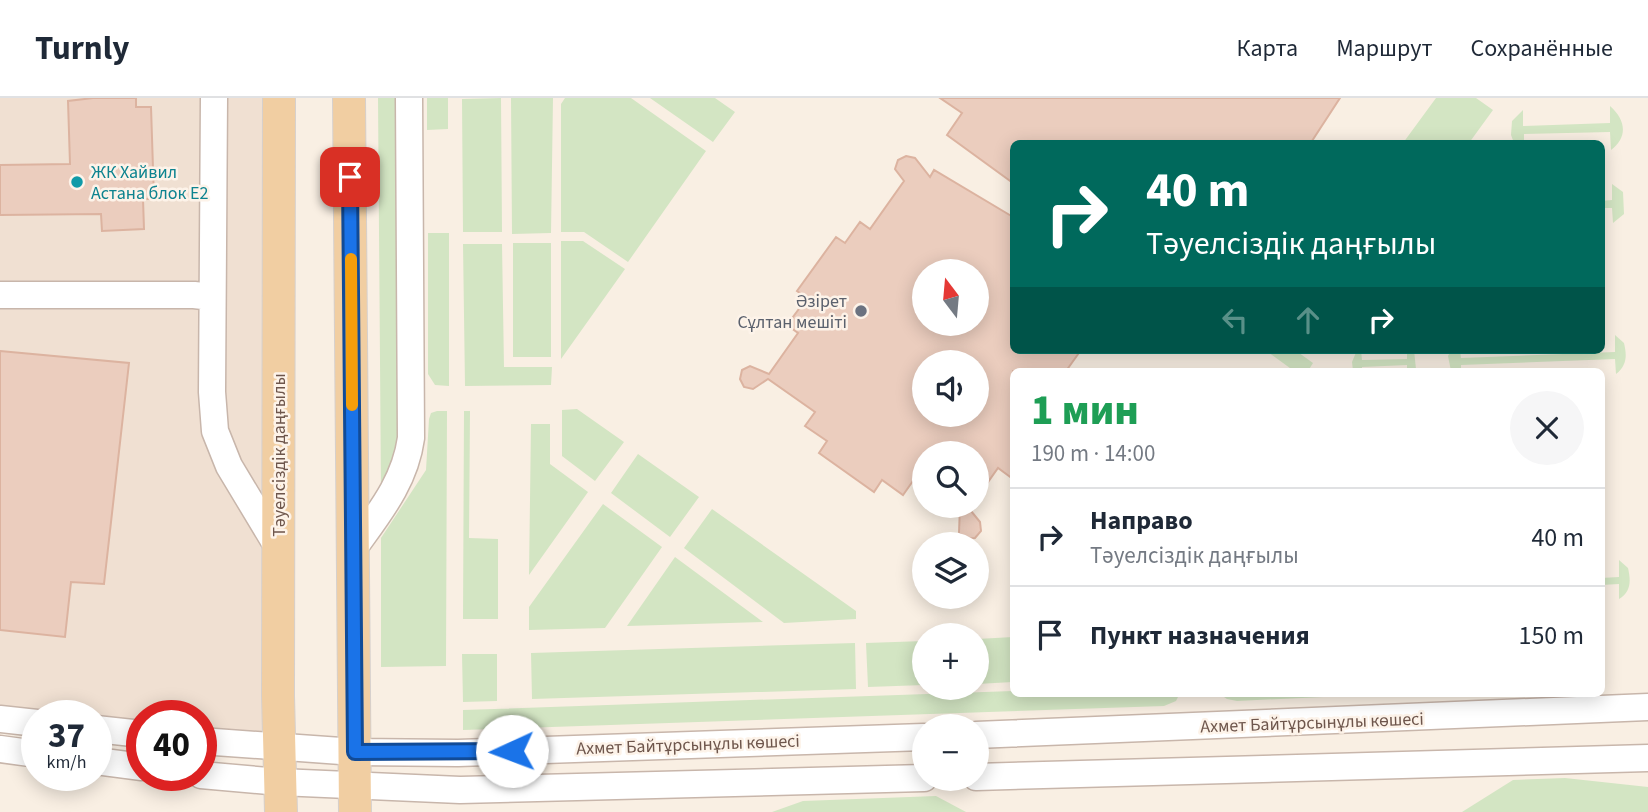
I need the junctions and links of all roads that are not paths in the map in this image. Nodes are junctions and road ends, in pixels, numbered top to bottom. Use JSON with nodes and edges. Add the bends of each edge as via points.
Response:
{"nodes":[{"id":1,"x":214,"y":98,"type":"edge"},
{"id":2,"x":279,"y":98,"type":"edge"},
{"id":3,"x":349,"y":98,"type":"edge"},
{"id":4,"x":409,"y":98,"type":"edge"},
{"id":5,"x":0,"y":295,"type":"edge"},
{"id":6,"x":212,"y":297,"type":"junction"},
{"id":7,"x":354,"y":548,"type":"junction"},
{"id":8,"x":279,"y":550,"type":"junction"},
{"id":9,"x":1648,"y":706,"type":"edge"},
{"id":10,"x":0,"y":719,"type":"edge"},
{"id":11,"x":21,"y":721,"type":"edge"},
{"id":12,"x":989,"y":735,"type":"edge"},
{"id":13,"x":912,"y":737,"type":"edge"},
{"id":14,"x":217,"y":742,"type":"edge"},
{"id":15,"x":278,"y":748,"type":"junction"},
{"id":16,"x":0,"y":749,"type":"edge"},
{"id":17,"x":21,"y":752,"type":"edge"},
{"id":18,"x":355,"y":752,"type":"junction"},
{"id":19,"x":1648,"y":758,"type":"edge"},
{"id":20,"x":1578,"y":761,"type":"junction"},
{"id":21,"x":1648,"y":768,"type":"edge"},
{"id":22,"x":989,"y":777,"type":"edge"},
{"id":23,"x":912,"y":778,"type":"edge"},
{"id":24,"x":217,"y":779,"type":"edge"},
{"id":25,"x":460,"y":790,"type":"junction"},
{"id":26,"x":280,"y":797,"type":"edge"},
{"id":27,"x":355,"y":799,"type":"edge"},
{"id":28,"x":441,"y":812,"type":"edge"}],
"edges":[{"from":1,"to":6,"type":"street"},
{"from":2,"to":8,"type":"main road","name":"Тәуелсіздік даңғылы"},
{"from":3,"to":7,"type":"main road"},
{"from":4,"to":7,"type":"street","via":[[411,438],[399,483]]},
{"from":5,"to":6,"type":"street"},
{"from":6,"to":8,"type":"street","via":[[215,430],[229,466]]},
{"from":7,"to":18,"type":"main road"},
{"from":8,"to":15,"type":"main road","name":"Тәуелсіздік даңғылы"},
{"from":9,"to":12,"type":"street","name":"Ахмет Байтұрсынұлы көшесі"},
{"from":10,"to":11,"type":"street"},
{"from":13,"to":18,"type":"street","name":"Ахмет Байтұрсынұлы көшесі","via":[[458,753]]},
{"from":14,"to":15,"type":"street","name":"Ахмет Байтұрсынұлы көшесі"},
{"from":15,"to":18,"type":"street","name":"Ахмет Байтұрсынұлы көшесі"},
{"from":15,"to":26,"type":"main road","name":"Тәуелсіздік даңғылы"},
{"from":16,"to":17,"type":"street"},
{"from":18,"to":27,"type":"main road"},
{"from":19,"to":20,"type":"street"},
{"from":20,"to":21,"type":"street"},
{"from":20,"to":22,"type":"street"},
{"from":23,"to":25,"type":"street"},
{"from":24,"to":26,"type":"street"},
{"from":25,"to":27,"type":"street"},
{"from":25,"to":28,"type":"street"},
{"from":26,"to":27,"type":"street"}]}
